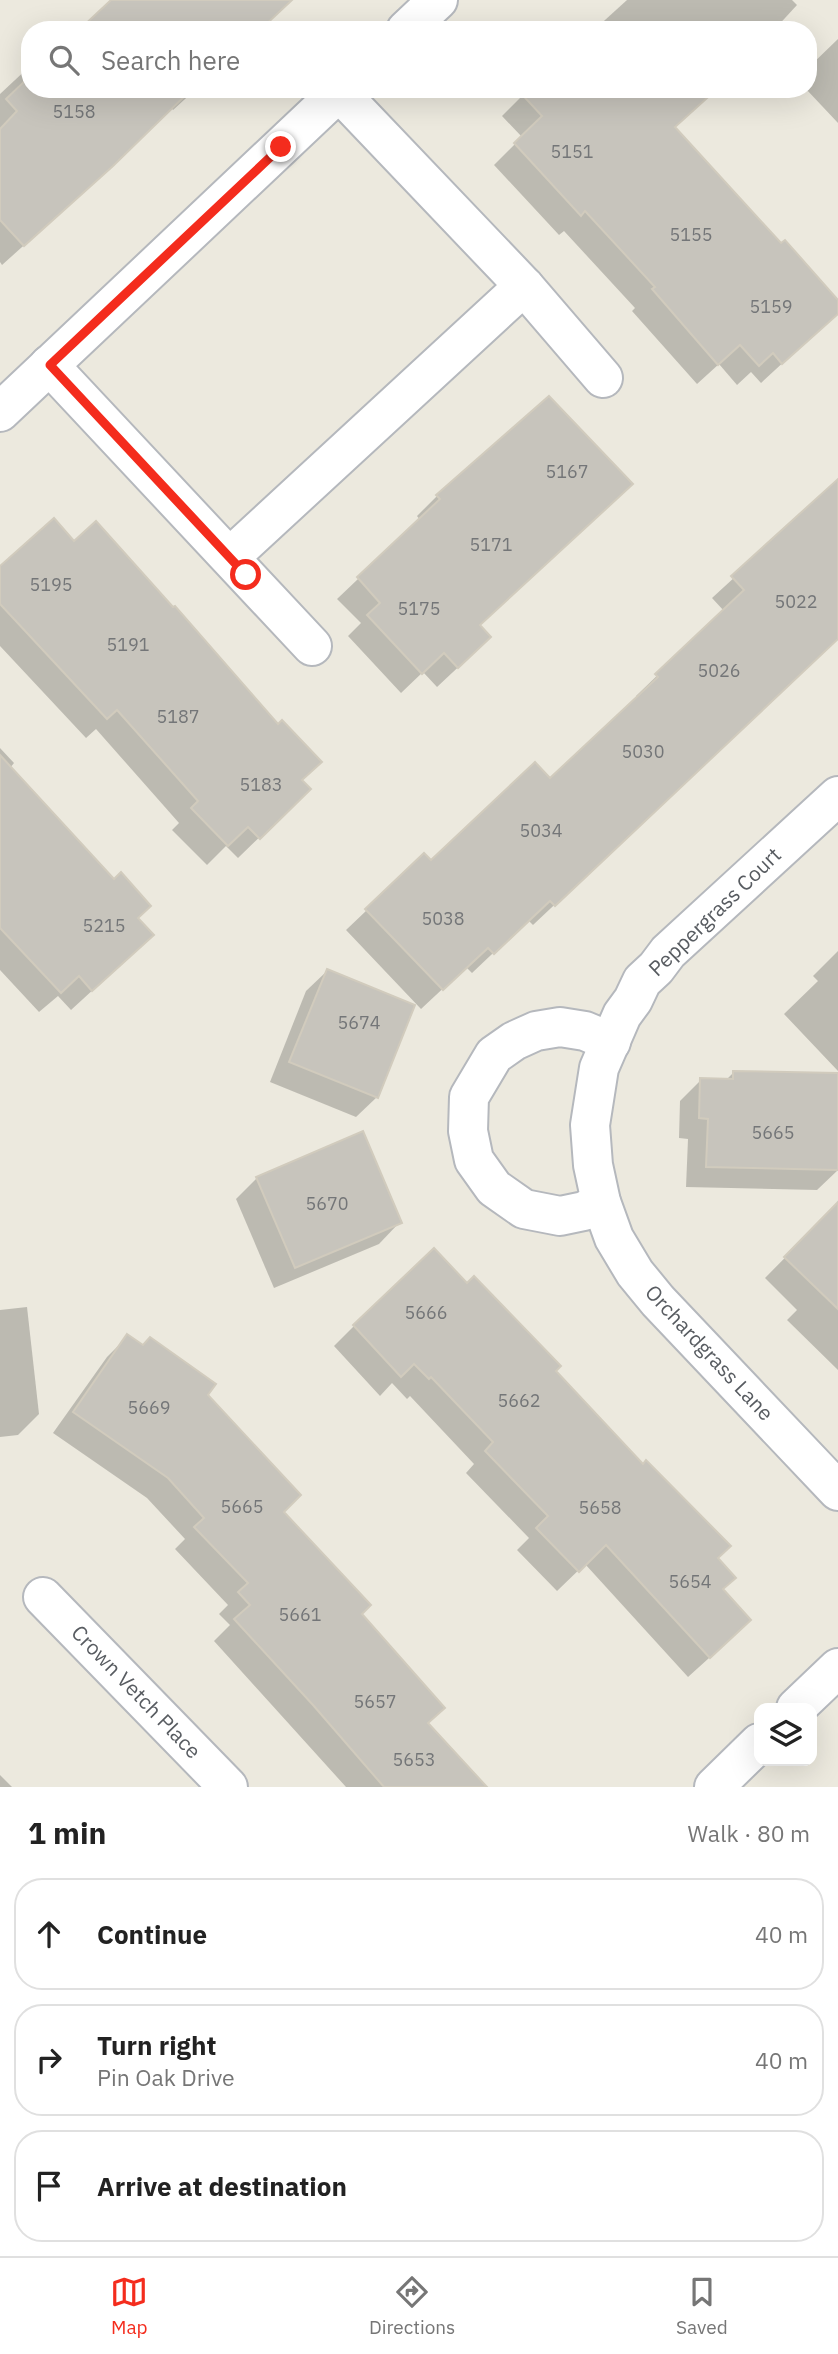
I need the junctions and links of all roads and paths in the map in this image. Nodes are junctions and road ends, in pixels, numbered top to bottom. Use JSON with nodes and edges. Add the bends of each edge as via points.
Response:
{"nodes":[{"id":1,"x":438,"y":0,"type":"edge"},
{"id":2,"x":416,"y":21,"type":"edge"},
{"id":3,"x":334,"y":98,"type":"edge"},
{"id":4,"x":348,"y":98,"type":"edge"},
{"id":5,"x":524,"y":286,"type":"junction"},
{"id":6,"x":50,"y":365,"type":"junction"},
{"id":7,"x":604,"y":377,"type":"dead end"},
{"id":8,"x":0,"y":412,"type":"edge"},
{"id":9,"x":230,"y":557,"type":"junction"},
{"id":10,"x":312,"y":646,"type":"dead end"},
{"id":11,"x":838,"y":796,"type":"edge"},
{"id":12,"x":611,"y":1042,"type":"junction"},
{"id":13,"x":590,"y":1125,"type":"joint"},
{"id":14,"x":601,"y":1202,"type":"junction"},
{"id":15,"x":838,"y":1491,"type":"edge"},
{"id":16,"x":43,"y":1597,"type":"dead end"},
{"id":17,"x":838,"y":1668,"type":"edge"},
{"id":18,"x":801,"y":1703,"type":"edge"},
{"id":19,"x":754,"y":1748,"type":"edge"},
{"id":20,"x":228,"y":1787,"type":"edge"},
{"id":21,"x":714,"y":1787,"type":"edge"}],
"edges":[{"from":1,"to":2,"type":"street"},
{"from":3,"to":6,"type":"street"},
{"from":4,"to":5,"type":"street"},
{"from":5,"to":7,"type":"street"},
{"from":5,"to":9,"type":"street"},
{"from":6,"to":8,"type":"street"},
{"from":6,"to":9,"type":"street"},
{"from":9,"to":10,"type":"street"},
{"from":11,"to":12,"type":"street","name":"Peppergrass Court","via":[[668,952],[642,981]]},
{"from":12,"to":13,"type":"street","name":"Peppergrass Court","via":[[599,1068]]},
{"from":12,"to":14,"type":"street","via":[[560,1027],[536,1031],[494,1055],[469,1097],[468,1131],[474,1160],[494,1188],[524,1209],[560,1216]]},
{"from":13,"to":14,"type":"street","name":"Orchardgrass Lane"},
{"from":14,"to":15,"type":"street","name":"Orchardgrass Lane","via":[[619,1247],[648,1289]]},
{"from":16,"to":20,"type":"street","name":"Crown Vetch Place"},
{"from":17,"to":18,"type":"street"},
{"from":19,"to":21,"type":"street"}]}
